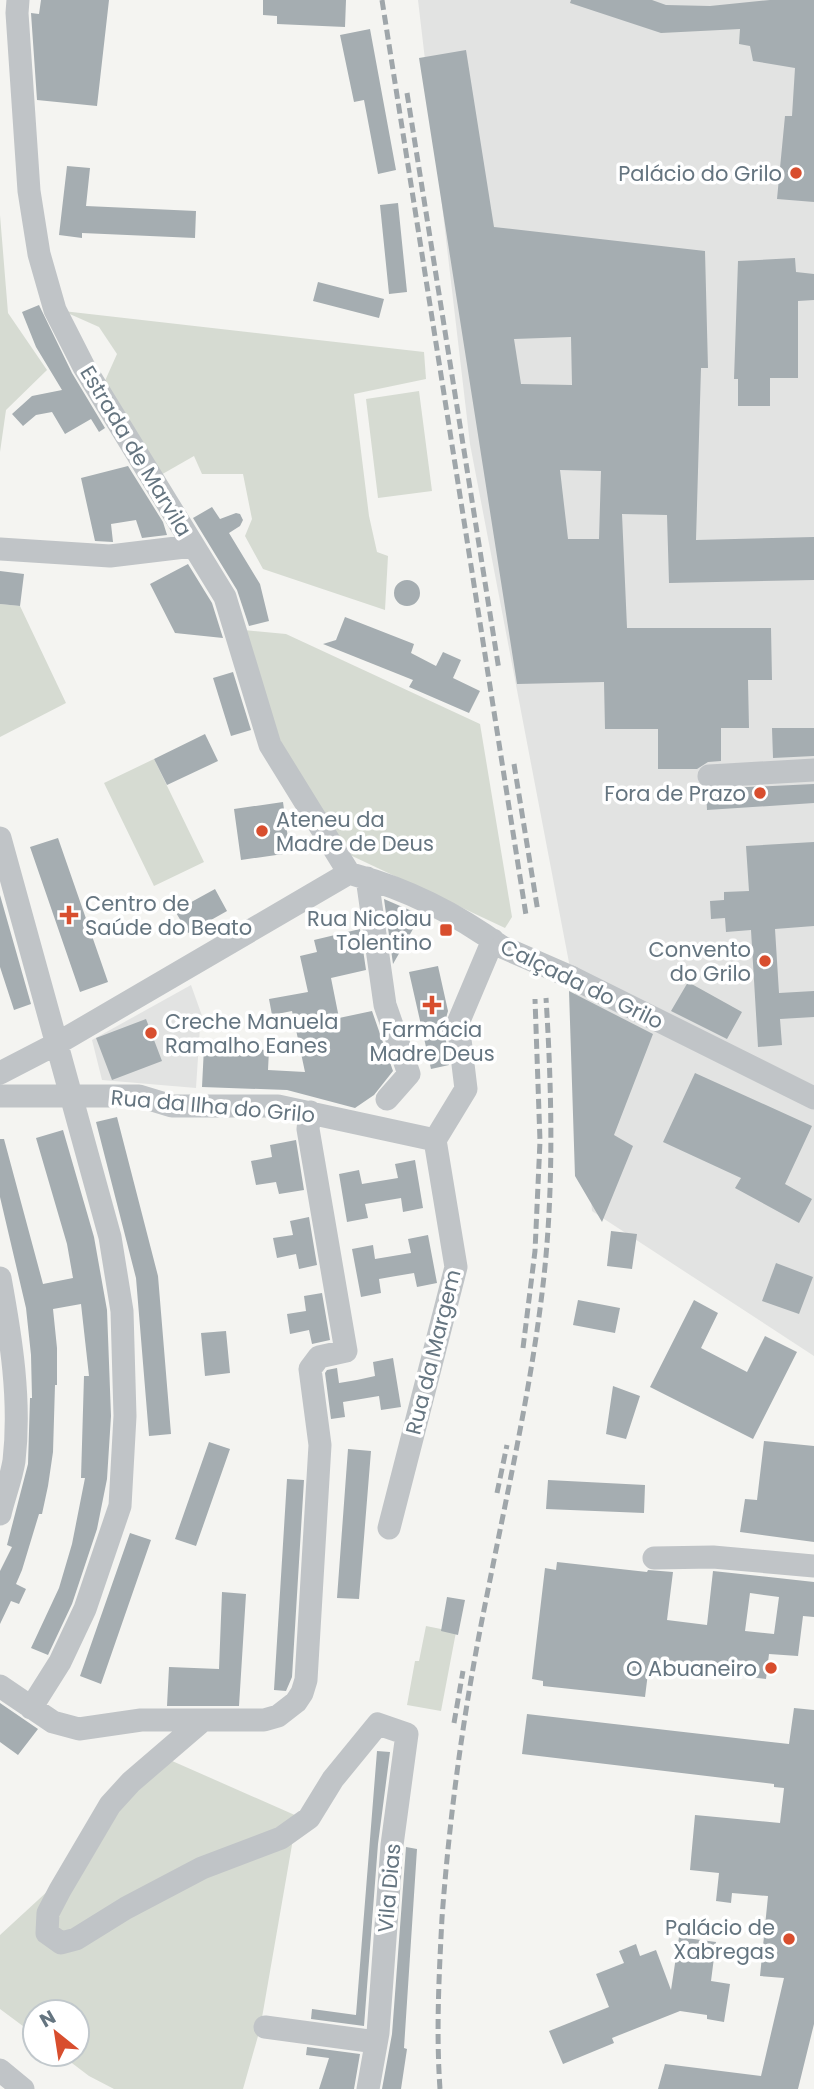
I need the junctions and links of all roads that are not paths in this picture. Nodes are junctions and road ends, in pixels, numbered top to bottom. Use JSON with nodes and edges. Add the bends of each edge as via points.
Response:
{"nodes":[{"id":1,"x":18,"y":0,"type":"edge"},
{"id":2,"x":193,"y":546,"type":"junction"},
{"id":3,"x":0,"y":550,"type":"edge"},
{"id":4,"x":814,"y":770,"type":"edge"},
{"id":5,"x":709,"y":776,"type":"dead end"},
{"id":6,"x":0,"y":838,"type":"edge"},
{"id":7,"x":358,"y":875,"type":"junction"},
{"id":8,"x":497,"y":943,"type":"junction"},
{"id":9,"x":58,"y":1043,"type":"junction"},
{"id":10,"x":0,"y":1073,"type":"edge"},
{"id":11,"x":0,"y":1096,"type":"edge"},
{"id":12,"x":73,"y":1097,"type":"junction"},
{"id":13,"x":814,"y":1098,"type":"edge"},
{"id":14,"x":387,"y":1099,"type":"dead end"},
{"id":15,"x":310,"y":1112,"type":"junction"},
{"id":16,"x":435,"y":1140,"type":"junction"},
{"id":17,"x":0,"y":1278,"type":"edge"},
{"id":18,"x":0,"y":1514,"type":"edge"},
{"id":19,"x":389,"y":1528,"type":"dead end"},
{"id":20,"x":654,"y":1558,"type":"dead end"},
{"id":21,"x":814,"y":1566,"type":"edge"},
{"id":22,"x":0,"y":1685,"type":"edge"},
{"id":23,"x":32,"y":1708,"type":"junction"},
{"id":24,"x":202,"y":1721,"type":"junction"},
{"id":25,"x":265,"y":2026,"type":"dead end"},
{"id":26,"x":376,"y":2042,"type":"junction"},
{"id":27,"x":0,"y":2070,"type":"edge"},
{"id":28,"x":23,"y":2089,"type":"edge"},
{"id":29,"x":368,"y":2089,"type":"edge"}],
"edges":[{"from":1,"to":2,"type":"street","name":"Estrada de Marvila","via":[[29,191],[39,254],[55,310],[84,367]]},
{"from":2,"to":3,"type":"street","via":[[110,556]]},
{"from":2,"to":7,"type":"street","name":"Estrada de Marvila","via":[[225,597],[270,745]]},
{"from":4,"to":5,"type":"street"},
{"from":6,"to":9,"type":"street"},
{"from":7,"to":8,"type":"street","name":"Calçada do Grilo","via":[[436,907]]},
{"from":7,"to":9,"type":"street"},
{"from":7,"to":14,"type":"street","via":[[385,1005],[409,1074]]},
{"from":8,"to":13,"type":"street","name":"Calçada do Grilo","bridge":true},
{"from":8,"to":16,"type":"street","via":[[458,1023],[466,1089]]},
{"from":9,"to":10,"type":"street"},
{"from":9,"to":12,"type":"street"},
{"from":11,"to":12,"type":"street","name":"Rua da Ilha do Grilo"},
{"from":12,"to":15,"type":"street","name":"Rua da Ilha do Grilo","via":[[139,1096],[172,1106],[278,1106]]},
{"from":12,"to":23,"type":"street","via":[[110,1237],[122,1311],[125,1416],[120,1506],[85,1609]]},
{"from":15,"to":16,"type":"street","name":"Rua da Ilha do Grilo"},
{"from":15,"to":24,"type":"street","via":[[308,1129],[346,1351],[319,1357],[310,1369],[320,1445],[306,1680],[296,1702],[278,1716]]},
{"from":16,"to":19,"type":"street","name":"Rua da Margem","via":[[456,1267]]},
{"from":17,"to":18,"type":"street","via":[[15,1370],[15,1417],[14,1462]]},
{"from":20,"to":21,"type":"street","via":[[713,1557]]},
{"from":22,"to":23,"type":"street"},
{"from":23,"to":24,"type":"street","via":[[62,1726],[79,1729],[141,1720]]},
{"from":24,"to":26,"type":"street","name":"Vila Dias","via":[[110,1805],[48,1913],[47,1933],[61,1943],[76,1939],[202,1868],[281,1838],[309,1818],[333,1779],[378,1724],[407,1734],[392,1845]]},
{"from":25,"to":26,"type":"street"},
{"from":26,"to":29,"type":"street","name":"Vila Dias"},
{"from":27,"to":28,"type":"street"}]}
